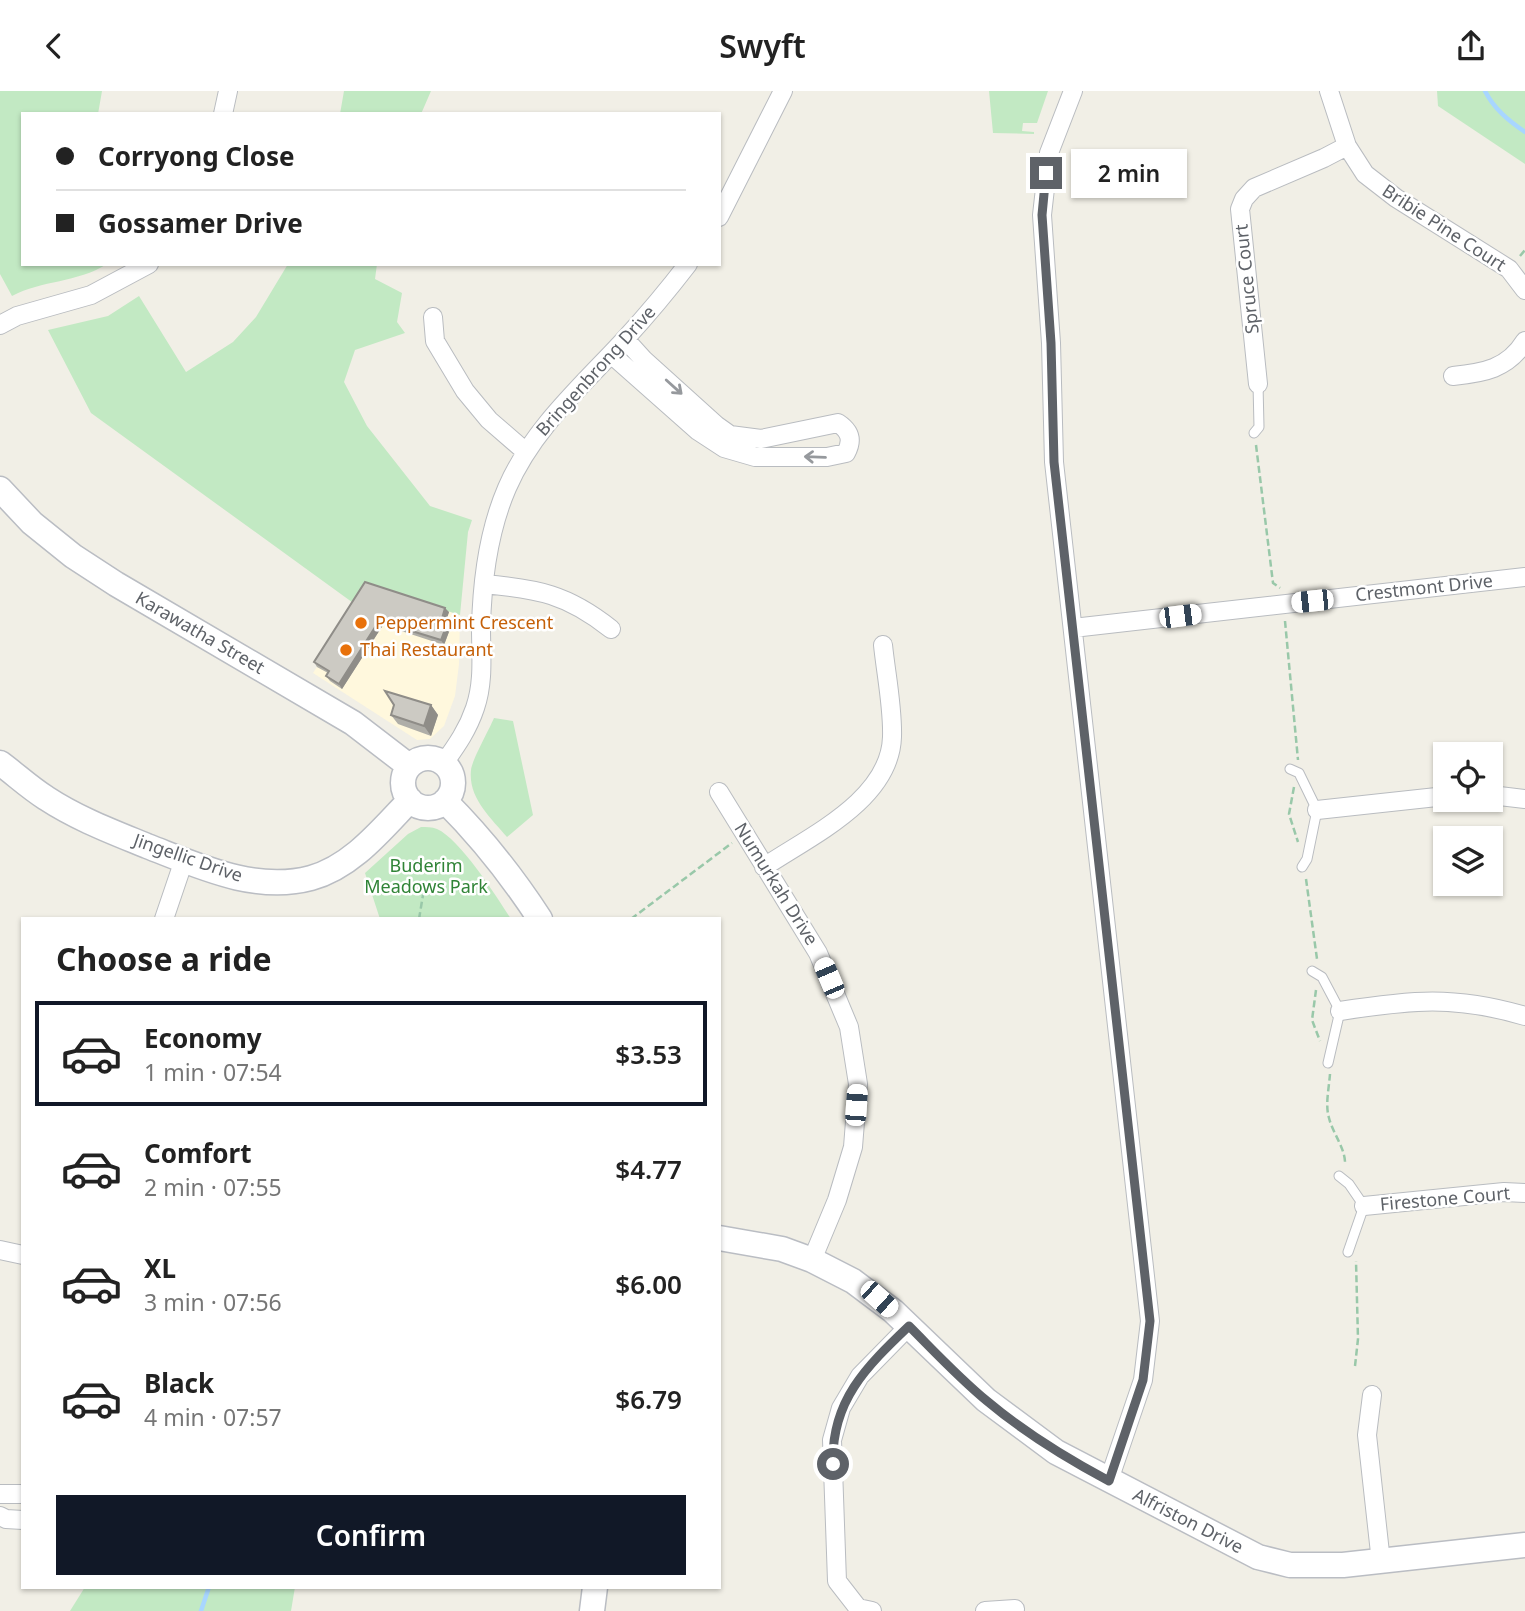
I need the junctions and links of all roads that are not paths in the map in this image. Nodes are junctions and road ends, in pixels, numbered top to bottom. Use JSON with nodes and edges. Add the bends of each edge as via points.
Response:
{"nodes":[{"id":1,"x":228,"y":91,"type":"edge"},
{"id":2,"x":783,"y":91,"type":"edge"},
{"id":3,"x":1073,"y":91,"type":"edge"},
{"id":4,"x":1329,"y":91,"type":"edge"},
{"id":5,"x":223,"y":112,"type":"edge"},
{"id":6,"x":1347,"y":146,"type":"junction"},
{"id":7,"x":721,"y":213,"type":"edge"},
{"id":8,"x":145,"y":266,"type":"edge"},
{"id":9,"x":686,"y":266,"type":"edge"},
{"id":10,"x":1525,"y":290,"type":"edge"},
{"id":11,"x":433,"y":317,"type":"dead end"},
{"id":12,"x":0,"y":325,"type":"edge"},
{"id":13,"x":625,"y":339,"type":"junction"},
{"id":14,"x":1525,"y":341,"type":"edge"},
{"id":15,"x":611,"y":354,"type":"junction"},
{"id":16,"x":1453,"y":376,"type":"dead end"},
{"id":17,"x":1258,"y":384,"type":"joint"},
{"id":18,"x":1254,"y":433,"type":"road end"},
{"id":19,"x":526,"y":452,"type":"junction"},
{"id":20,"x":0,"y":489,"type":"edge"},
{"id":21,"x":1525,"y":577,"type":"edge"},
{"id":22,"x":484,"y":584,"type":"junction"},
{"id":23,"x":1073,"y":628,"type":"junction"},
{"id":24,"x":611,"y":629,"type":"dead end"},
{"id":25,"x":883,"y":645,"type":"dead end"},
{"id":26,"x":0,"y":763,"type":"edge"},
{"id":27,"x":444,"y":763,"type":"junction"},
{"id":28,"x":409,"y":766,"type":"junction"},
{"id":29,"x":1293,"y":770,"type":"road end"},
{"id":30,"x":719,"y":792,"type":"dead end"},
{"id":31,"x":1503,"y":796,"type":"edge"},
{"id":32,"x":1433,"y":797,"type":"edge"},
{"id":33,"x":1525,"y":799,"type":"edge"},
{"id":34,"x":410,"y":800,"type":"junction"},
{"id":35,"x":445,"y":801,"type":"junction"},
{"id":36,"x":1317,"y":810,"type":"junction"},
{"id":37,"x":184,"y":860,"type":"junction"},
{"id":38,"x":1303,"y":866,"type":"road end"},
{"id":39,"x":764,"y":867,"type":"junction"},
{"id":40,"x":165,"y":917,"type":"edge"},
{"id":41,"x":539,"y":917,"type":"edge"},
{"id":42,"x":1315,"y":972,"type":"road end"},
{"id":43,"x":1340,"y":1010,"type":"junction"},
{"id":44,"x":1525,"y":1016,"type":"edge"},
{"id":45,"x":1328,"y":1063,"type":"road end"},
{"id":46,"x":1341,"y":1177,"type":"road end"},
{"id":47,"x":1525,"y":1193,"type":"edge"},
{"id":48,"x":1364,"y":1206,"type":"junction"},
{"id":49,"x":721,"y":1238,"type":"edge"},
{"id":50,"x":1350,"y":1248,"type":"road end"},
{"id":51,"x":0,"y":1250,"type":"edge"},
{"id":52,"x":21,"y":1255,"type":"edge"},
{"id":53,"x":812,"y":1260,"type":"junction"},
{"id":54,"x":909,"y":1326,"type":"junction"},
{"id":55,"x":1371,"y":1395,"type":"dead end"},
{"id":56,"x":1109,"y":1481,"type":"junction"},
{"id":57,"x":0,"y":1494,"type":"edge"},
{"id":58,"x":21,"y":1494,"type":"edge"},
{"id":59,"x":0,"y":1516,"type":"edge"},
{"id":60,"x":21,"y":1520,"type":"edge"},
{"id":61,"x":1525,"y":1545,"type":"edge"},
{"id":62,"x":1381,"y":1562,"type":"junction"},
{"id":63,"x":595,"y":1589,"type":"edge"},
{"id":64,"x":1015,"y":1609,"type":"edge"},
{"id":65,"x":592,"y":1611,"type":"edge"},
{"id":66,"x":872,"y":1611,"type":"edge"},
{"id":67,"x":985,"y":1611,"type":"edge"}],
"edges":[{"from":1,"to":5,"type":"street"},
{"from":2,"to":7,"type":"street"},
{"from":3,"to":23,"type":"street","via":[[1049,153],[1042,215],[1054,462]]},
{"from":4,"to":6,"type":"street","name":"Bribie Pine Court"},
{"from":6,"to":10,"type":"street","name":"Bribie Pine Court","via":[[1379,186],[1509,269]]},
{"from":6,"to":17,"type":"street","name":"Spruce Court","via":[[1254,188],[1240,209]]},
{"from":8,"to":12,"type":"street","via":[[91,295]]},
{"from":9,"to":13,"type":"street","name":"Bringenbrong Drive"},
{"from":11,"to":19,"type":"street","via":[[435,341],[465,391],[489,421]]},
{"from":13,"to":15,"type":"street","name":"Bringenbrong Drive"},
{"from":13,"to":15,"type":"street","one_way":true,"via":[[730,435],[761,439],[838,423],[850,437],[850,446],[846,453],[827,457],[755,457],[724,448],[698,432]]},
{"from":14,"to":16,"type":"street","via":[[1512,358],[1489,372]]},
{"from":15,"to":19,"type":"street","name":"Bringenbrong Drive","via":[[546,423]]},
{"from":17,"to":18,"type":"lane","name":"Spruce Court","via":[[1259,427]]},
{"from":19,"to":22,"type":"street","name":"Bringenbrong Drive","via":[[496,519]]},
{"from":20,"to":28,"type":"street","name":"Karawatha Street","via":[[73,556],[353,723]]},
{"from":21,"to":23,"type":"street","name":"Crestmont Drive"},
{"from":22,"to":24,"type":"street","via":[[558,596]]},
{"from":22,"to":27,"type":"street","name":"Bringenbrong Drive","via":[[482,677],[476,706]]},
{"from":23,"to":56,"type":"street","via":[[1150,1321],[1143,1380]]},
{"from":25,"to":39,"type":"street","via":[[892,738],[883,775],[858,805]]},
{"from":26,"to":37,"type":"street","name":"Jingellic Drive","via":[[46,798],[91,823]]},
{"from":27,"to":28,"type":"street","via":[[430,757]]},
{"from":27,"to":35,"type":"street","via":[[453,778]]},
{"from":28,"to":34,"type":"street","via":[[403,787]]},
{"from":29,"to":36,"type":"lane"},
{"from":30,"to":39,"type":"street","name":"Numurkah Drive"},
{"from":31,"to":33,"type":"street"},
{"from":32,"to":36,"type":"street"},
{"from":34,"to":35,"type":"street","via":[[424,808]]},
{"from":34,"to":37,"type":"street","name":"Jingellic Drive","via":[[351,858],[312,878],[267,883]]},
{"from":35,"to":41,"type":"street","via":[[485,843]]},
{"from":36,"to":38,"type":"lane"},
{"from":37,"to":40,"type":"street"},
{"from":39,"to":53,"type":"street","name":"Numurkah Drive","via":[[818,953],[849,1027],[858,1084],[853,1147]]},
{"from":42,"to":43,"type":"lane"},
{"from":43,"to":44,"type":"street","via":[[1436,1000]]},
{"from":43,"to":45,"type":"lane"},
{"from":46,"to":48,"type":"lane"},
{"from":47,"to":48,"type":"street","name":"Firestone Court"},
{"from":48,"to":50,"type":"lane"},
{"from":49,"to":53,"type":"street","name":"Alfriston Drive","via":[[757,1243]]},
{"from":51,"to":52,"type":"street"},
{"from":53,"to":54,"type":"street","name":"Alfriston Drive","via":[[860,1286]]},
{"from":54,"to":56,"type":"street","name":"Alfriston Drive","via":[[1002,1413],[1056,1452]]},
{"from":54,"to":66,"type":"street","via":[[860,1376],[841,1408],[832,1440],[837,1581],[858,1608]]},
{"from":55,"to":62,"type":"street","via":[[1367,1435]]},
{"from":56,"to":62,"type":"street","name":"Alfriston Drive","via":[[1258,1556],[1290,1565]]},
{"from":57,"to":58,"type":"street"},
{"from":59,"to":60,"type":"street"},
{"from":61,"to":62,"type":"street","name":"Alfriston Drive"},
{"from":63,"to":65,"type":"street"},
{"from":64,"to":67,"type":"street"}]}
